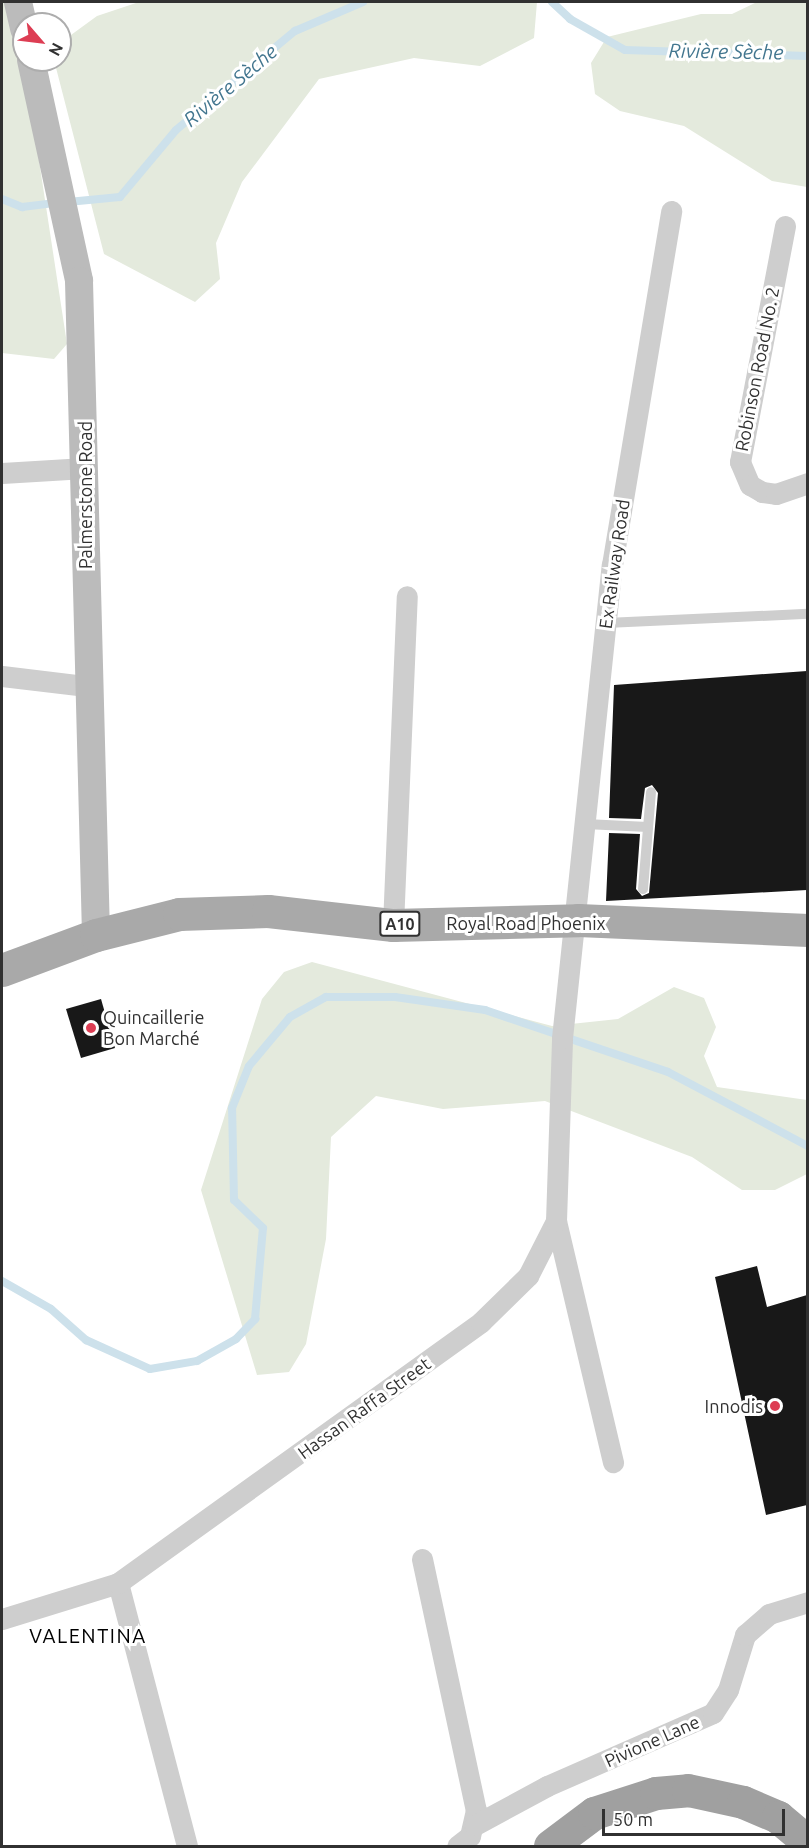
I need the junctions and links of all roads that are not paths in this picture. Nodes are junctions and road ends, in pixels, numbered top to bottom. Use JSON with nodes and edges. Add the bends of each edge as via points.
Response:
{"nodes":[{"id":1,"x":35,"y":72,"type":"edge"},
{"id":2,"x":671,"y":211,"type":"dead end"},
{"id":3,"x":785,"y":226,"type":"dead end"},
{"id":4,"x":85,"y":468,"type":"junction"},
{"id":5,"x":2,"y":473,"type":"edge"},
{"id":6,"x":807,"y":483,"type":"edge"},
{"id":7,"x":407,"y":596,"type":"dead end"},
{"id":8,"x":807,"y":614,"type":"edge"},
{"id":9,"x":606,"y":623,"type":"junction"},
{"id":10,"x":2,"y":676,"type":"edge"},
{"id":11,"x":86,"y":686,"type":"junction"},
{"id":12,"x":651,"y":792,"type":"dead end"},
{"id":13,"x":585,"y":824,"type":"junction"},
{"id":14,"x":648,"y":827,"type":"junction"},
{"id":15,"x":643,"y":889,"type":"dead end"},
{"id":16,"x":578,"y":920,"type":"junction"},
{"id":17,"x":393,"y":925,"type":"junction"},
{"id":18,"x":807,"y":930,"type":"edge"},
{"id":19,"x":96,"y":935,"type":"junction"},
{"id":20,"x":2,"y":970,"type":"edge"},
{"id":21,"x":556,"y":1221,"type":"junction"},
{"id":22,"x":613,"y":1462,"type":"dead end"},
{"id":23,"x":422,"y":1559,"type":"dead end"},
{"id":24,"x":118,"y":1583,"type":"junction"},
{"id":25,"x":807,"y":1602,"type":"edge"},
{"id":26,"x":2,"y":1619,"type":"edge"},
{"id":27,"x":475,"y":1825,"type":"junction"},
{"id":28,"x":807,"y":1842,"type":"edge"},
{"id":29,"x":187,"y":1846,"type":"edge"},
{"id":30,"x":457,"y":1846,"type":"edge"},
{"id":31,"x":550,"y":1846,"type":"edge"},
{"id":32,"x":573,"y":1846,"type":"edge"},
{"id":33,"x":785,"y":1846,"type":"edge"}],
"edges":[{"from":1,"to":4,"type":"main road","name":"Palmerstone Road","via":[[69,218],[84,346]]},
{"from":2,"to":9,"type":"street","name":"Ex Railway Road"},
{"from":3,"to":6,"type":"street","name":"Robinson Road No. 2","via":[[740,462],[750,485],[762,492],[776,494]]},
{"from":4,"to":5,"type":"street"},
{"from":4,"to":11,"type":"main road","name":"Palmerstone Road"},
{"from":7,"to":17,"type":"street"},
{"from":8,"to":9,"type":"lane"},
{"from":9,"to":13,"type":"street","name":"Ex Railway Road"},
{"from":10,"to":11,"type":"street"},
{"from":11,"to":19,"type":"main road","name":"Palmerstone Road"},
{"from":12,"to":14,"type":"lane"},
{"from":13,"to":14,"type":"lane"},
{"from":13,"to":16,"type":"street","name":"Ex Railway Road"},
{"from":14,"to":15,"type":"lane"},
{"from":16,"to":17,"type":"main road","name":"Royal Road Phoenix","number":"A10"},
{"from":16,"to":18,"type":"main road","name":"Royal Road Phoenix","number":"A10"},
{"from":16,"to":21,"type":"street","name":"Hassan Raffa Street","via":[[562,1038]]},
{"from":17,"to":19,"type":"main road","name":"Royal Road Phoenix","number":"A10","via":[[268,910],[179,914]]},
{"from":19,"to":20,"type":"main road","name":"Royal Road Phoenix","number":"A10"},
{"from":21,"to":22,"type":"street"},
{"from":21,"to":24,"type":"street","name":"Hassan Raffa Street","via":[[528,1275],[482,1322]]},
{"from":23,"to":27,"type":"street"},
{"from":24,"to":26,"type":"street","name":"Hassan Raffa Street"},
{"from":24,"to":29,"type":"street"},
{"from":25,"to":27,"type":"street","name":"Pivione Lane","via":[[769,1614],[745,1635],[728,1690],[713,1713],[547,1786]]},
{"from":27,"to":30,"type":"street","name":"Pivione Lane"},
{"from":28,"to":31,"type":"highway","via":[[769,1814],[688,1790],[656,1792],[594,1813]]},
{"from":32,"to":33,"type":"highway","via":[[586,1836],[657,1808],[737,1816]]}]}
